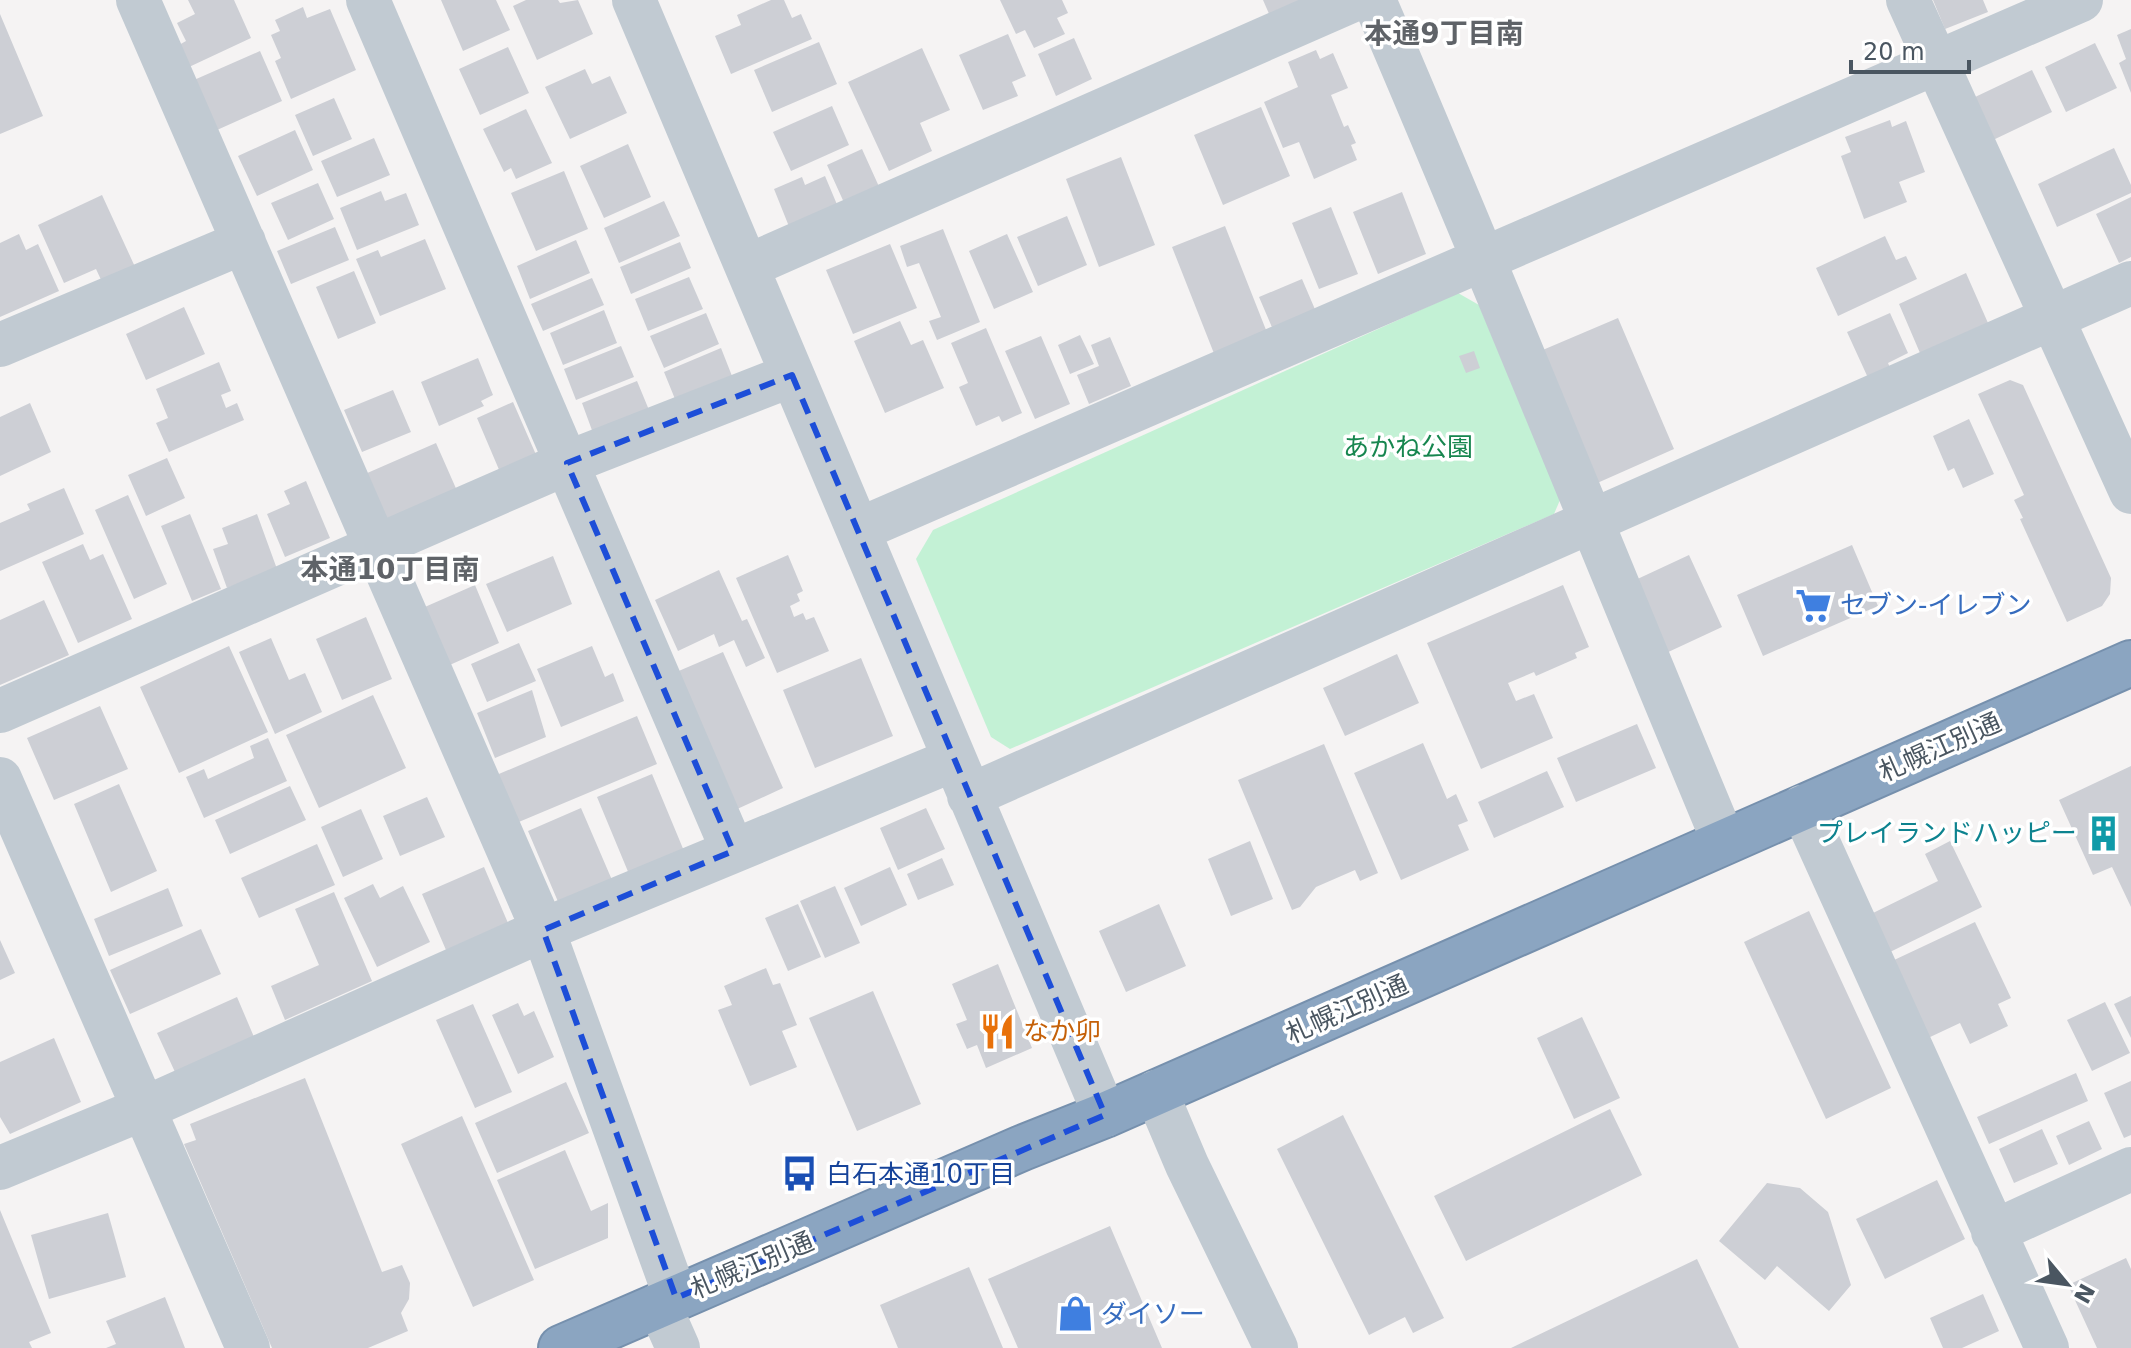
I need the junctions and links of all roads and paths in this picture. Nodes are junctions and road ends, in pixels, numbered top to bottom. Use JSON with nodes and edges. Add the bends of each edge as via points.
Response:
{"nodes":[{"id":1,"x":138,"y":0,"type":"edge"},
{"id":2,"x":368,"y":0,"type":"edge"},
{"id":3,"x":634,"y":0,"type":"edge"},
{"id":4,"x":1353,"y":0,"type":"edge"},
{"id":5,"x":1374,"y":0,"type":"edge"},
{"id":6,"x":1908,"y":0,"type":"edge"},
{"id":7,"x":2081,"y":0,"type":"edge"},
{"id":8,"x":1937,"y":64,"type":"junction"},
{"id":9,"x":244,"y":242,"type":"junction"},
{"id":10,"x":1486,"y":259,"type":"junction"},
{"id":11,"x":748,"y":266,"type":"junction"},
{"id":12,"x":2131,"y":283,"type":"edge"},
{"id":13,"x":2051,"y":316,"type":"junction"},
{"id":14,"x":0,"y":345,"type":"edge"},
{"id":15,"x":792,"y":375,"type":"junction"},
{"id":16,"x":567,"y":463,"type":"junction"},
{"id":17,"x":2131,"y":492,"type":"edge"},
{"id":18,"x":1590,"y":522,"type":"junction"},
{"id":19,"x":858,"y":530,"type":"junction"},
{"id":20,"x":375,"y":545,"type":"junction"},
{"id":21,"x":2131,"y":663,"type":"edge"},
{"id":22,"x":0,"y":711,"type":"edge"},
{"id":23,"x":961,"y":778,"type":"junction"},
{"id":24,"x":0,"y":779,"type":"edge"},
{"id":25,"x":1802,"y":807,"type":"junction"},
{"id":26,"x":1724,"y":842,"type":"junction"},
{"id":27,"x":733,"y":851,"type":"junction"},
{"id":28,"x":543,"y":930,"type":"junction"},
{"id":29,"x":1156,"y":1092,"type":"junction"},
{"id":30,"x":145,"y":1108,"type":"junction"},
{"id":31,"x":1105,"y":1115,"type":"junction"},
{"id":32,"x":0,"y":1168,"type":"edge"},
{"id":33,"x":2131,"y":1169,"type":"edge"},
{"id":34,"x":1993,"y":1232,"type":"junction"},
{"id":35,"x":668,"y":1301,"type":"junction"},
{"id":36,"x":248,"y":1348,"type":"edge"},
{"id":37,"x":561,"y":1348,"type":"edge"},
{"id":38,"x":678,"y":1348,"type":"edge"},
{"id":39,"x":1276,"y":1348,"type":"edge"},
{"id":40,"x":2047,"y":1348,"type":"edge"}],
"edges":[{"from":1,"to":9,"type":"street"},
{"from":2,"to":16,"type":"street"},
{"from":3,"to":11,"type":"street"},
{"from":4,"to":11,"type":"street"},
{"from":5,"to":10,"type":"street"},
{"from":6,"to":8,"type":"street"},
{"from":7,"to":8,"type":"street"},
{"from":8,"to":10,"type":"street"},
{"from":8,"to":13,"type":"street"},
{"from":9,"to":14,"type":"street"},
{"from":9,"to":20,"type":"street"},
{"from":10,"to":18,"type":"street"},
{"from":10,"to":19,"type":"street"},
{"from":11,"to":15,"type":"street"},
{"from":12,"to":13,"type":"street"},
{"from":13,"to":17,"type":"street"},
{"from":13,"to":18,"type":"street"},
{"from":15,"to":16,"type":"street"},
{"from":15,"to":19,"type":"street"},
{"from":16,"to":20,"type":"street"},
{"from":16,"to":27,"type":"street"},
{"from":18,"to":23,"type":"street"},
{"from":18,"to":26,"type":"street"},
{"from":19,"to":23,"type":"street"},
{"from":20,"to":22,"type":"street"},
{"from":20,"to":28,"type":"street"},
{"from":21,"to":25,"type":"highway","name":"札幌江別通"},
{"from":23,"to":27,"type":"street"},
{"from":23,"to":31,"type":"street"},
{"from":24,"to":30,"type":"street"},
{"from":25,"to":26,"type":"highway","name":"札幌江別通"},
{"from":25,"to":34,"type":"street"},
{"from":26,"to":29,"type":"highway","name":"札幌江別通"},
{"from":27,"to":28,"type":"street"},
{"from":28,"to":30,"type":"street"},
{"from":28,"to":35,"type":"street"},
{"from":29,"to":31,"type":"highway","name":"札幌江別通"},
{"from":29,"to":39,"type":"street"},
{"from":30,"to":32,"type":"street"},
{"from":30,"to":36,"type":"street"},
{"from":31,"to":35,"type":"highway","name":"札幌江別通"},
{"from":33,"to":34,"type":"street"},
{"from":34,"to":40,"type":"street"},
{"from":35,"to":37,"type":"highway","name":"札幌江別通"},
{"from":35,"to":38,"type":"street"}]}
